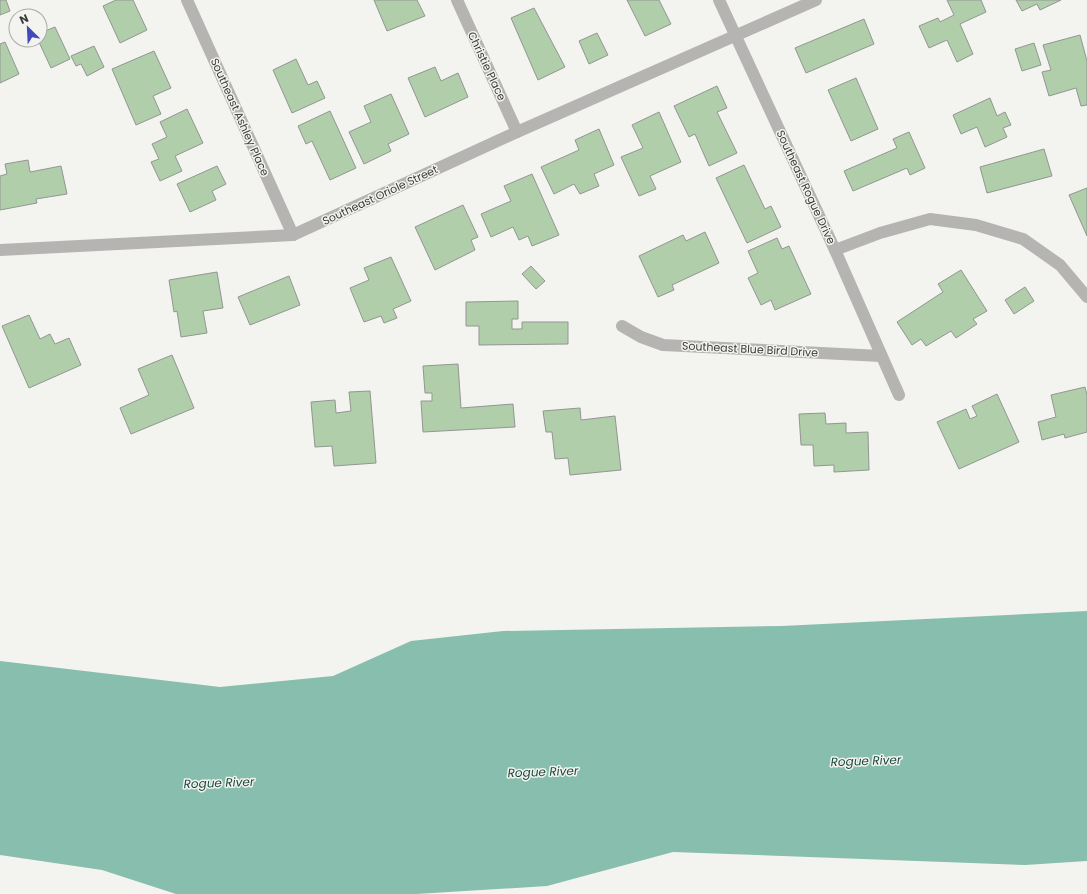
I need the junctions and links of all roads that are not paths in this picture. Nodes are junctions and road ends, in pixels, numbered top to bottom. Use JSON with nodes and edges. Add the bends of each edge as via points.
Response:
{"nodes":[{"id":1,"x":187,"y":0,"type":"edge"},
{"id":2,"x":457,"y":0,"type":"edge"},
{"id":3,"x":719,"y":0,"type":"edge"},
{"id":4,"x":816,"y":0,"type":"edge"},
{"id":5,"x":735,"y":36,"type":"junction"},
{"id":6,"x":517,"y":132,"type":"junction"},
{"id":7,"x":293,"y":235,"type":"junction"},
{"id":8,"x":0,"y":250,"type":"edge"},
{"id":9,"x":835,"y":250,"type":"junction"},
{"id":10,"x":1087,"y":297,"type":"edge"},
{"id":11,"x":622,"y":326,"type":"dead end"},
{"id":12,"x":881,"y":356,"type":"junction"},
{"id":13,"x":899,"y":395,"type":"dead end"}],
"edges":[{"from":1,"to":7,"type":"street","name":"Southeast Ashley Place"},
{"from":2,"to":6,"type":"street","name":"Christie Place"},
{"from":3,"to":5,"type":"street","name":"Southeast Rogue Drive"},
{"from":4,"to":5,"type":"street","name":"Southeast Oriole Street"},
{"from":5,"to":6,"type":"street","name":"Southeast Oriole Street"},
{"from":5,"to":9,"type":"street","name":"Southeast Rogue Drive"},
{"from":6,"to":7,"type":"street","name":"Southeast Oriole Street"},
{"from":7,"to":8,"type":"street","name":"Southeast Oriole Street"},
{"from":9,"to":10,"type":"street","name":"Southeast Rogue Drive","via":[[880,233],[930,219],[976,224],[1023,239],[1060,265]]},
{"from":9,"to":12,"type":"street"},
{"from":11,"to":12,"type":"street","name":"Southeast Blue Bird Drive","via":[[663,345]]},
{"from":12,"to":13,"type":"street"}]}
